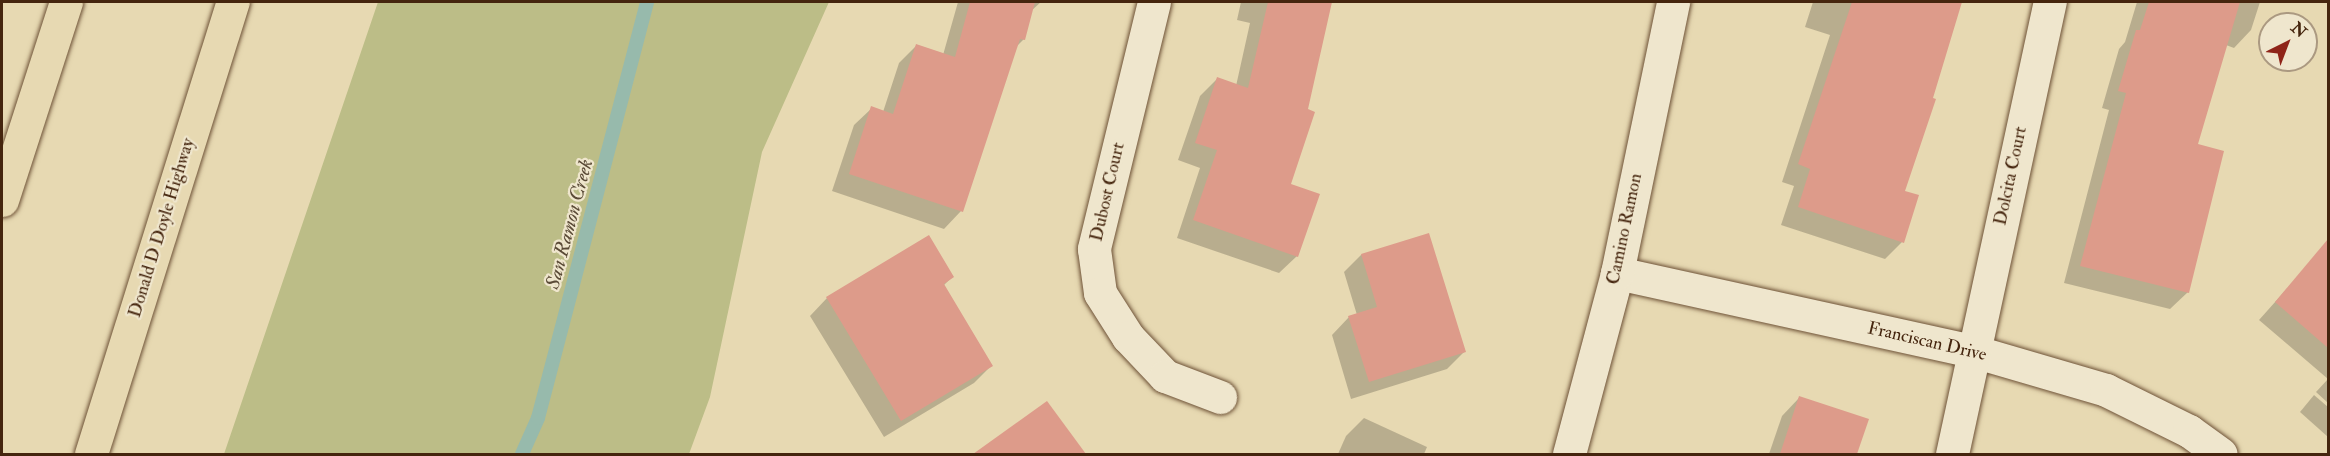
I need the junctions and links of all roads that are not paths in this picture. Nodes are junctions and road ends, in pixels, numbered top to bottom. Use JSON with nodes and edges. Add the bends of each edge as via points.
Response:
{"nodes":[{"id":1,"x":66,"y":2,"type":"edge"},
{"id":2,"x":233,"y":2,"type":"edge"},
{"id":3,"x":1154,"y":2,"type":"edge"},
{"id":4,"x":1673,"y":2,"type":"edge"},
{"id":5,"x":2050,"y":2,"type":"edge"},
{"id":6,"x":2,"y":201,"type":"edge"},
{"id":7,"x":1617,"y":273,"type":"junction"},
{"id":8,"x":1973,"y":351,"type":"junction"},
{"id":9,"x":1220,"y":397,"type":"dead end"},
{"id":10,"x":91,"y":454,"type":"edge"},
{"id":11,"x":1569,"y":454,"type":"edge"},
{"id":12,"x":1952,"y":454,"type":"edge"},
{"id":13,"x":2221,"y":454,"type":"edge"}],
"edges":[{"from":1,"to":6,"type":"highway"},
{"from":2,"to":10,"type":"highway","name":"Donald D Doyle Highway"},
{"from":3,"to":9,"type":"street","name":"Dubost Court","via":[[1094,249],[1100,293],[1128,338],[1165,376]]},
{"from":4,"to":7,"type":"street","name":"Camino Ramon"},
{"from":5,"to":8,"type":"street","name":"Dolcita Court"},
{"from":7,"to":8,"type":"street","name":"Franciscan Drive"},
{"from":7,"to":11,"type":"street","name":"Camino Ramon"},
{"from":8,"to":12,"type":"street","name":"Dolcita Court"},
{"from":8,"to":13,"type":"street","name":"Franciscan Drive","via":[[2106,390],[2189,431]]}]}
